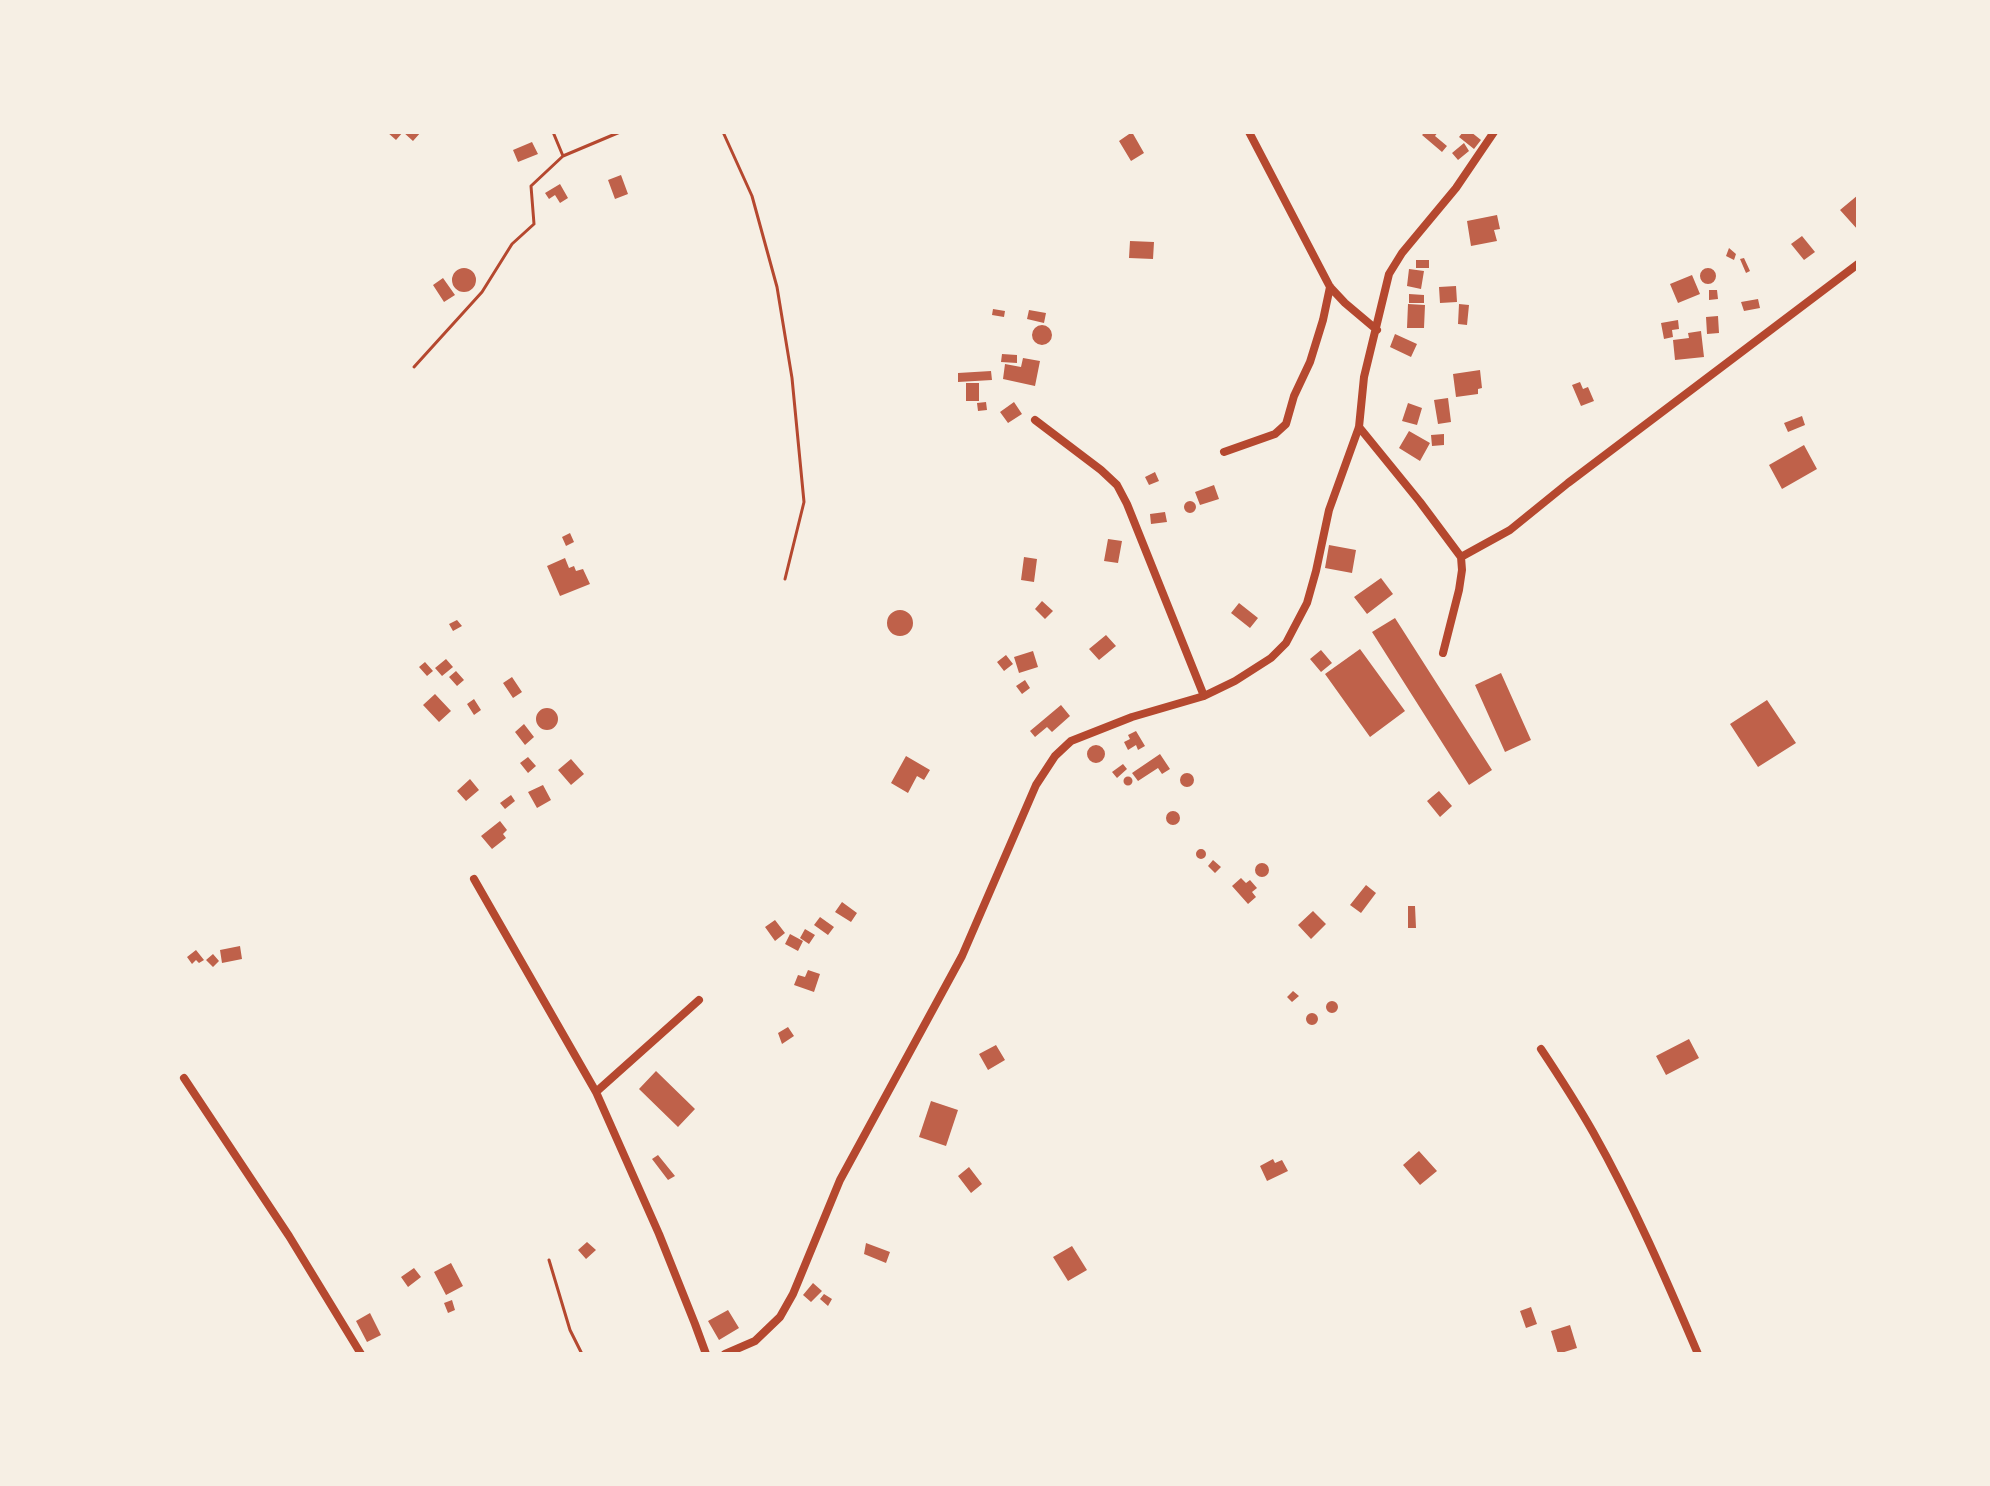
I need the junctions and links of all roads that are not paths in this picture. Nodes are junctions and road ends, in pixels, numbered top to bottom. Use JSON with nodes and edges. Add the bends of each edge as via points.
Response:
{"nodes":[{"id":1,"x":1249,"y":132,"type":"edge"},
{"id":2,"x":1494,"y":132,"type":"edge"},
{"id":3,"x":1858,"y":264,"type":"edge"},
{"id":4,"x":1330,"y":287,"type":"junction"},
{"id":5,"x":1377,"y":330,"type":"junction"},
{"id":6,"x":1035,"y":420,"type":"dead end"},
{"id":7,"x":1359,"y":427,"type":"junction"},
{"id":8,"x":1224,"y":452,"type":"dead end"},
{"id":9,"x":1461,"y":557,"type":"junction"},
{"id":10,"x":1443,"y":653,"type":"dead end"},
{"id":11,"x":1204,"y":696,"type":"junction"},
{"id":12,"x":474,"y":879,"type":"dead end"},
{"id":13,"x":699,"y":1000,"type":"dead end"},
{"id":14,"x":1541,"y":1049,"type":"dead end"},
{"id":15,"x":184,"y":1078,"type":"dead end"},
{"id":16,"x":596,"y":1092,"type":"junction"},
{"id":17,"x":361,"y":1354,"type":"edge"},
{"id":18,"x":706,"y":1354,"type":"edge"},
{"id":19,"x":725,"y":1354,"type":"edge"},
{"id":20,"x":1698,"y":1354,"type":"edge"}],
"edges":[{"from":1,"to":4,"type":"street"},
{"from":2,"to":5,"type":"street","via":[[1389,274]]},
{"from":3,"to":9,"type":"street","via":[[1510,530]]},
{"from":4,"to":5,"type":"street"},
{"from":4,"to":8,"type":"street","via":[[1286,424],[1275,434]]},
{"from":5,"to":7,"type":"street","via":[[1364,377]]},
{"from":6,"to":11,"type":"street","via":[[1117,485]]},
{"from":7,"to":9,"type":"street"},
{"from":7,"to":11,"type":"street","via":[[1329,510],[1307,603],[1286,643],[1271,658]]},
{"from":9,"to":10,"type":"street","via":[[1459,590]]},
{"from":11,"to":19,"type":"street","via":[[1083,736],[1055,756],[1036,785],[962,956],[840,1180],[793,1294],[780,1317],[755,1341]]},
{"from":12,"to":16,"type":"street"},
{"from":13,"to":16,"type":"street"},
{"from":14,"to":20,"type":"street","via":[[1611,1166]]},
{"from":15,"to":17,"type":"street"},
{"from":16,"to":18,"type":"street"}]}
